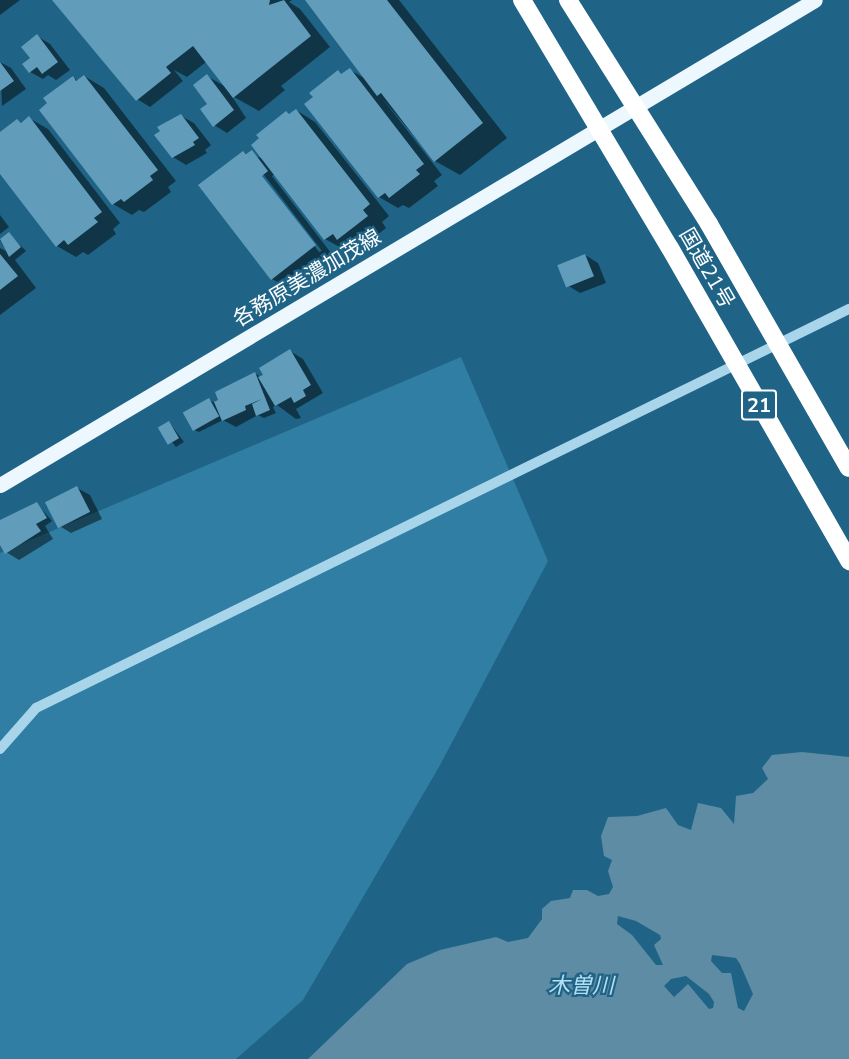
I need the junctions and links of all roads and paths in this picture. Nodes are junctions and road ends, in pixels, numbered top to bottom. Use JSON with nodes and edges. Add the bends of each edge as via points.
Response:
{"nodes":[{"id":1,"x":522,"y":0,"type":"edge"},
{"id":2,"x":568,"y":0,"type":"edge"},
{"id":3,"x":815,"y":0,"type":"edge"},
{"id":4,"x":636,"y":107,"type":"junction"},
{"id":5,"x":601,"y":128,"type":"junction"},
{"id":6,"x":849,"y":309,"type":"edge"},
{"id":7,"x":849,"y":468,"type":"edge"},
{"id":8,"x":0,"y":485,"type":"edge"},
{"id":9,"x":849,"y":561,"type":"edge"},
{"id":10,"x":0,"y":749,"type":"edge"}],
"edges":[{"from":1,"to":5,"type":"highway","name":"国道21号","number":"21"},
{"from":2,"to":4,"type":"highway","name":"国道21号","number":"21"},
{"from":3,"to":4,"type":"main road","name":"各務原美濃加茂線"},
{"from":4,"to":5,"type":"main road","name":"各務原美濃加茂線"},
{"from":4,"to":7,"type":"highway","name":"国道21号","number":"21","bridge":true},
{"from":5,"to":8,"type":"main road","name":"各務原美濃加茂線"},
{"from":5,"to":9,"type":"highway","name":"国道21号","number":"21","bridge":true},
{"from":6,"to":10,"type":"lane","via":[[36,708]]}]}
